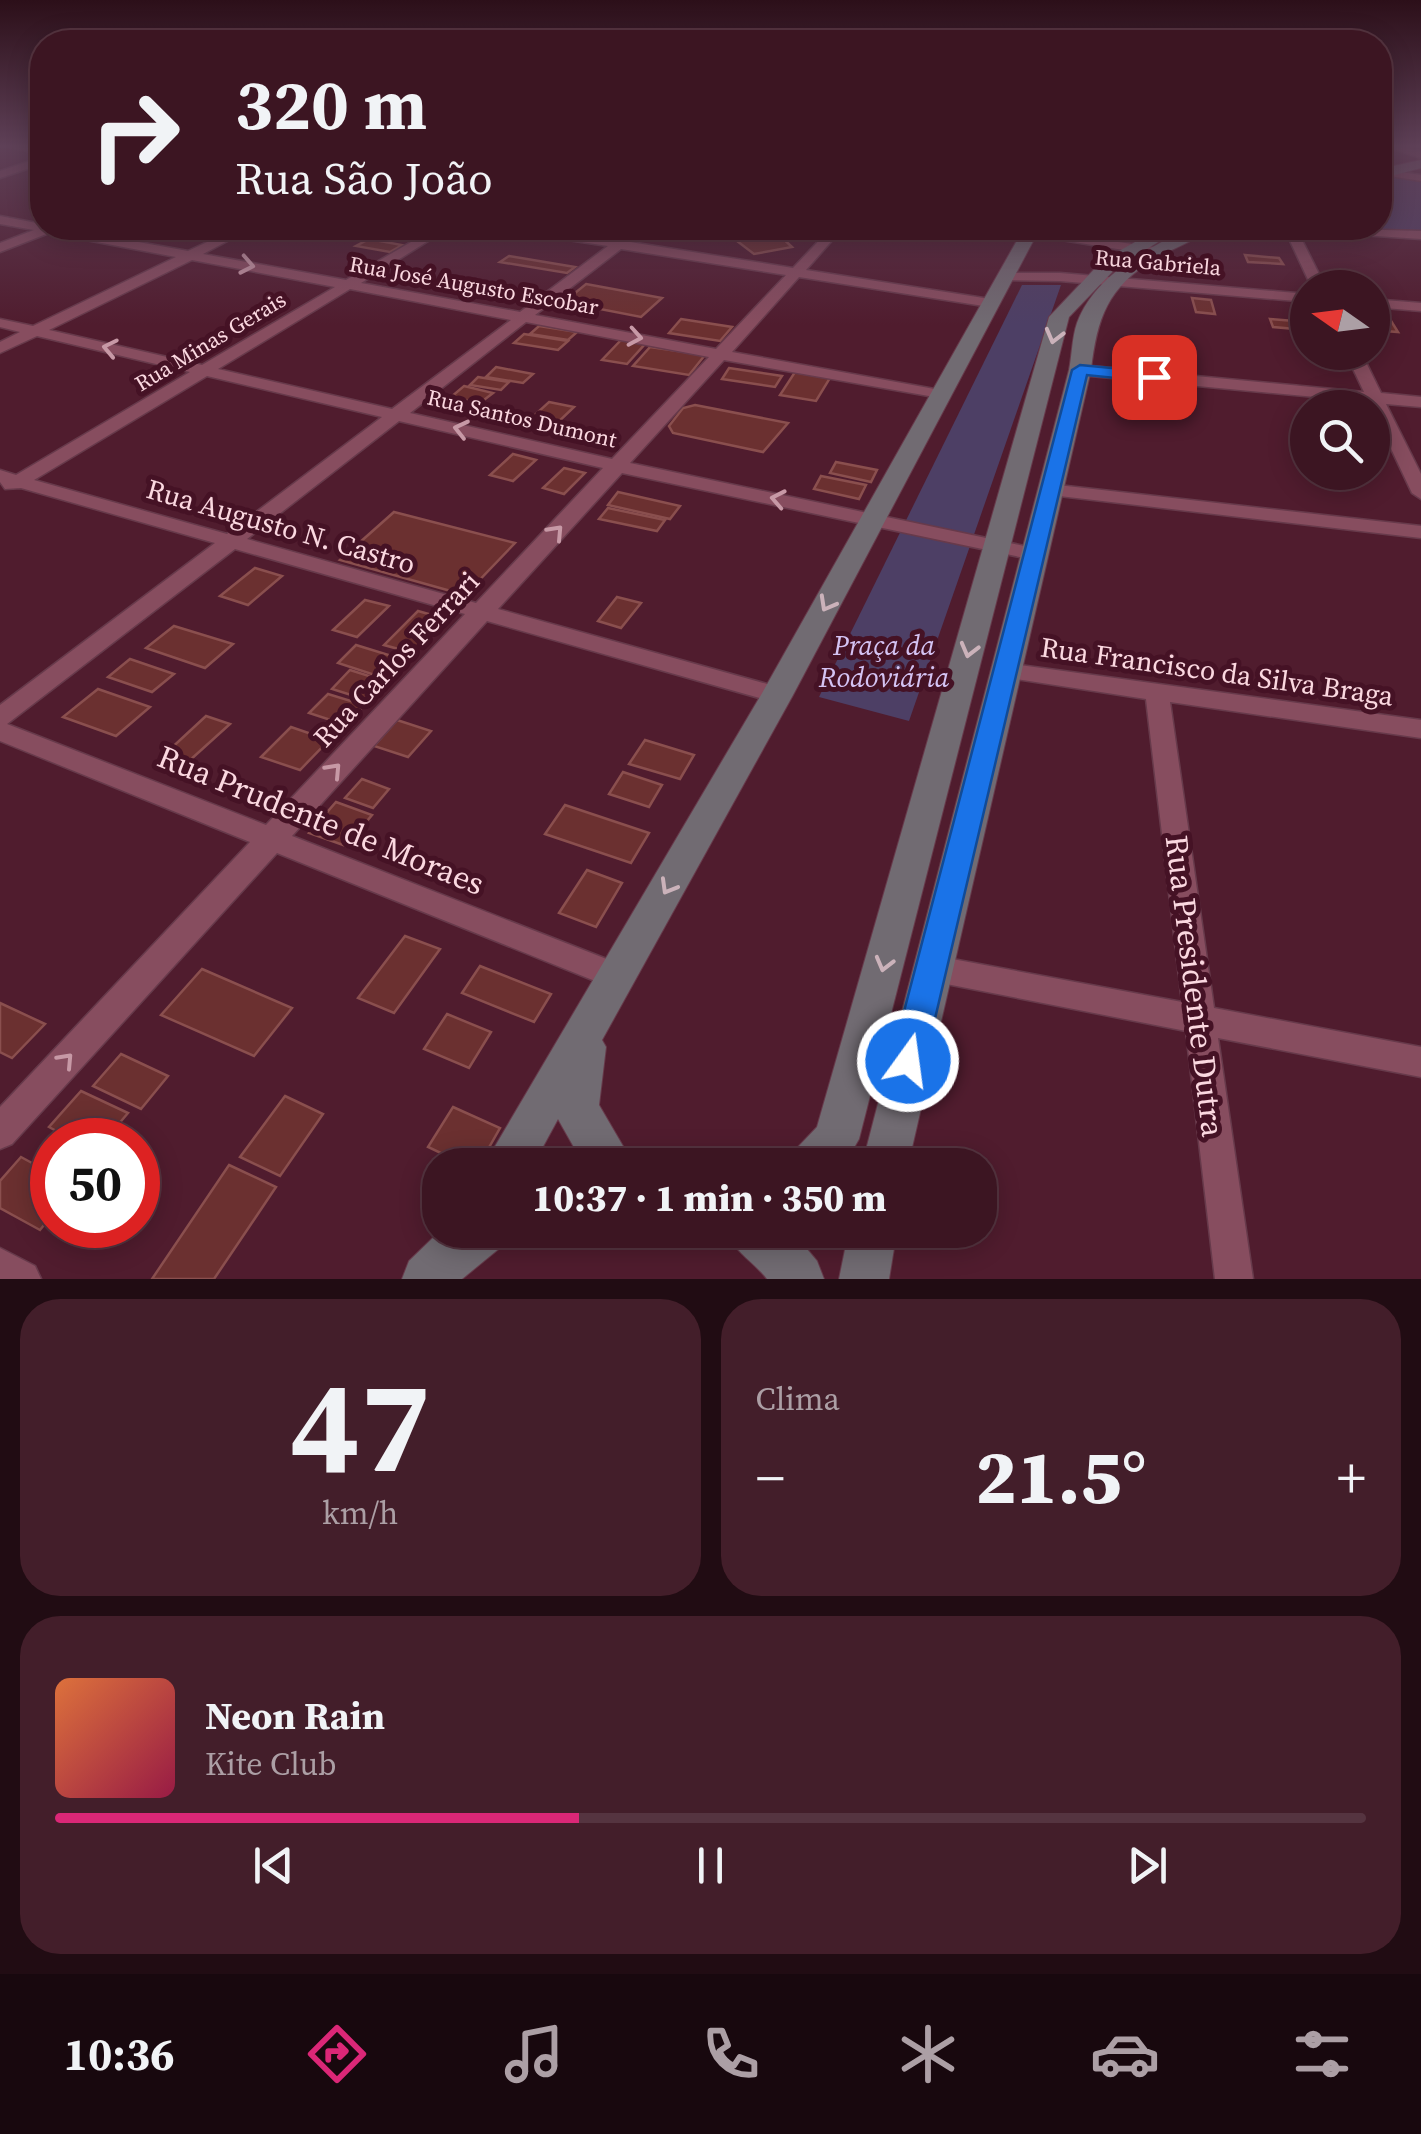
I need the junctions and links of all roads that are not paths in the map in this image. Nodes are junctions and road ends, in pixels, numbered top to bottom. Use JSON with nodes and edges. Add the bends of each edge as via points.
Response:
{"nodes":[{"id":1,"x":4,"y":221,"type":"edge"},
{"id":2,"x":30,"y":223,"type":"edge"},
{"id":3,"x":30,"y":233,"type":"edge"},
{"id":4,"x":1392,"y":233,"type":"edge"},
{"id":5,"x":1421,"y":235,"type":"edge"},
{"id":6,"x":122,"y":240,"type":"edge"},
{"id":7,"x":221,"y":240,"type":"edge"},
{"id":8,"x":423,"y":240,"type":"edge"},
{"id":9,"x":599,"y":240,"type":"edge"},
{"id":10,"x":624,"y":240,"type":"edge"},
{"id":11,"x":825,"y":240,"type":"edge"},
{"id":12,"x":1025,"y":240,"type":"edge"},
{"id":13,"x":1296,"y":240,"type":"edge"},
{"id":14,"x":1154,"y":242,"type":"edge"},
{"id":15,"x":620,"y":243,"type":"junction"},
{"id":16,"x":0,"y":248,"type":"edge"},
{"id":17,"x":192,"y":254,"type":"junction"},
{"id":18,"x":1310,"y":270,"type":"edge"},
{"id":19,"x":795,"y":272,"type":"junction"},
{"id":20,"x":1005,"y":276,"type":"junction"},
{"id":21,"x":1102,"y":280,"type":"junction"},
{"id":22,"x":349,"y":284,"type":"junction"},
{"id":23,"x":1290,"y":296,"type":"edge"},
{"id":24,"x":990,"y":303,"type":"junction"},
{"id":25,"x":1390,"y":304,"type":"edge"},
{"id":26,"x":1421,"y":307,"type":"edge"},
{"id":27,"x":524,"y":316,"type":"junction"},
{"id":28,"x":0,"y":324,"type":"edge"},
{"id":29,"x":34,"y":331,"type":"junction"},
{"id":30,"x":0,"y":348,"type":"edge"},
{"id":31,"x":718,"y":352,"type":"junction"},
{"id":32,"x":208,"y":370,"type":"junction"},
{"id":33,"x":1080,"y":370,"type":"junction"},
{"id":34,"x":1291,"y":390,"type":"edge"},
{"id":35,"x":940,"y":395,"type":"junction"},
{"id":36,"x":1390,"y":399,"type":"edge"},
{"id":37,"x":1421,"y":402,"type":"edge"},
{"id":38,"x":397,"y":414,"type":"junction"},
{"id":39,"x":1390,"y":428,"type":"edge"},
{"id":40,"x":616,"y":466,"type":"junction"},
{"id":41,"x":6,"y":483,"type":"edge"},
{"id":42,"x":1049,"y":490,"type":"junction"},
{"id":43,"x":1421,"y":494,"type":"edge"},
{"id":44,"x":874,"y":518,"type":"junction"},
{"id":45,"x":1421,"y":532,"type":"edge"},
{"id":46,"x":230,"y":542,"type":"junction"},
{"id":47,"x":998,"y":546,"type":"junction"},
{"id":48,"x":1034,"y":554,"type":"junction"},
{"id":49,"x":480,"y":614,"type":"junction"},
{"id":50,"x":1005,"y":671,"type":"junction"},
{"id":51,"x":1157,"y":692,"type":"junction"},
{"id":52,"x":777,"y":695,"type":"junction"},
{"id":53,"x":0,"y":718,"type":"edge"},
{"id":54,"x":1421,"y":730,"type":"edge"},
{"id":55,"x":0,"y":731,"type":"edge"},
{"id":56,"x":271,"y":837,"type":"junction"},
{"id":57,"x":931,"y":968,"type":"junction"},
{"id":58,"x":611,"y":985,"type":"junction"},
{"id":59,"x":1199,"y":1021,"type":"junction"},
{"id":60,"x":1421,"y":1062,"type":"edge"},
{"id":61,"x":0,"y":1132,"type":"edge"},
{"id":62,"x":517,"y":1148,"type":"edge"},
{"id":63,"x":600,"y":1148,"type":"edge"},
{"id":64,"x":828,"y":1148,"type":"edge"},
{"id":65,"x":888,"y":1148,"type":"edge"},
{"id":66,"x":458,"y":1248,"type":"edge"},
{"id":67,"x":774,"y":1248,"type":"edge"},
{"id":68,"x":869,"y":1248,"type":"edge"},
{"id":69,"x":0,"y":1267,"type":"edge"},
{"id":70,"x":22,"y":1279,"type":"edge"},
{"id":71,"x":426,"y":1279,"type":"edge"},
{"id":72,"x":799,"y":1279,"type":"edge"},
{"id":73,"x":864,"y":1279,"type":"edge"},
{"id":74,"x":1234,"y":1279,"type":"edge"}],
"edges":[{"from":1,"to":2,"type":"street","name":"Rua José Augusto Escobar"},
{"from":3,"to":16,"type":"street"},
{"from":4,"to":5,"type":"street"},
{"from":6,"to":17,"type":"street","name":"Rua José Augusto Escobar"},
{"from":7,"to":17,"type":"street"},
{"from":8,"to":22,"type":"street","name":"Rua Minas Gerais"},
{"from":9,"to":15,"type":"street"},
{"from":10,"to":15,"type":"street"},
{"from":11,"to":19,"type":"street","name":"Rua Carlos Ferrari"},
{"from":12,"to":20,"type":"main road"},
{"from":13,"to":18,"type":"street"},
{"from":14,"to":21,"type":"main road"},
{"from":15,"to":19,"type":"street"},
{"from":15,"to":27,"type":"street"},
{"from":17,"to":22,"type":"street","name":"Rua José Augusto Escobar","one_way":true},
{"from":17,"to":29,"type":"street"},
{"from":19,"to":24,"type":"street"},
{"from":19,"to":31,"type":"street","name":"Rua Carlos Ferrari"},
{"from":20,"to":21,"type":"street","name":"Rua Gabriela"},
{"from":20,"to":24,"type":"main road"},
{"from":21,"to":23,"type":"street","name":"Rua Gabriela"},
{"from":21,"to":33,"type":"main road"},
{"from":21,"to":47,"type":"main road","one_way":true,"via":[[1060,318]]},
{"from":22,"to":27,"type":"street","name":"Rua José Augusto Escobar"},
{"from":22,"to":32,"type":"street","name":"Rua Minas Gerais"},
{"from":24,"to":35,"type":"main road"},
{"from":25,"to":26,"type":"street"},
{"from":27,"to":31,"type":"street","name":"Rua José Augusto Escobar","one_way":true},
{"from":27,"to":38,"type":"street"},
{"from":28,"to":29,"type":"street","name":"Rua Santos Dumont"},
{"from":29,"to":30,"type":"street"},
{"from":32,"to":29,"type":"street","name":"Rua Santos Dumont","one_way":true},
{"from":31,"to":35,"type":"street","name":"Rua José Augusto Escobar"},
{"from":31,"to":40,"type":"street","name":"Rua Carlos Ferrari"},
{"from":32,"to":38,"type":"street","name":"Rua Santos Dumont"},
{"from":32,"to":41,"type":"street","name":"Rua Minas Gerais"},
{"from":33,"to":34,"type":"street"},
{"from":33,"to":42,"type":"main road"},
{"from":35,"to":44,"type":"main road"},
{"from":36,"to":37,"type":"street"},
{"from":40,"to":38,"type":"street","name":"Rua Santos Dumont","one_way":true},
{"from":38,"to":46,"type":"street"},
{"from":39,"to":43,"type":"street"},
{"from":44,"to":40,"type":"street","name":"Rua Santos Dumont","one_way":true},
{"from":49,"to":40,"type":"street","name":"Rua Carlos Ferrari","one_way":true},
{"from":41,"to":46,"type":"street","name":"Rua Augusto N. Castro"},
{"from":42,"to":45,"type":"street"},
{"from":42,"to":48,"type":"main road"},
{"from":44,"to":47,"type":"street","name":"Rua Santos Dumont"},
{"from":44,"to":52,"type":"main road","one_way":true},
{"from":46,"to":49,"type":"street","name":"Rua Augusto N. Castro"},
{"from":46,"to":53,"type":"street"},
{"from":47,"to":48,"type":"street","name":"Rua Santos Dumont"},
{"from":47,"to":64,"type":"main road","one_way":true},
{"from":48,"to":50,"type":"main road"},
{"from":49,"to":52,"type":"street","name":"Rua Augusto N. Castro"},
{"from":56,"to":49,"type":"street","name":"Rua Carlos Ferrari","one_way":true},
{"from":50,"to":51,"type":"street","name":"Rua Francisco da Silva Braga"},
{"from":50,"to":57,"type":"main road"},
{"from":51,"to":54,"type":"street","name":"Rua Francisco da Silva Braga"},
{"from":51,"to":59,"type":"street","name":"Rua Presidente Dutra"},
{"from":52,"to":58,"type":"main road","one_way":true},
{"from":55,"to":56,"type":"street","name":"Rua Prudente de Moraes"},
{"from":56,"to":58,"type":"street","name":"Rua Prudente de Moraes"},
{"from":61,"to":56,"type":"street","name":"Rua Carlos Ferrari","one_way":true},
{"from":57,"to":59,"type":"street"},
{"from":57,"to":65,"type":"main road"},
{"from":58,"to":62,"type":"main road"},
{"from":58,"to":63,"type":"main road","via":[[580,1058],[576,1109]]},
{"from":59,"to":60,"type":"street"},
{"from":59,"to":74,"type":"street","name":"Rua Presidente Dutra"},
{"from":66,"to":71,"type":"main road"},
{"from":67,"to":72,"type":"main road"},
{"from":68,"to":73,"type":"main road"},
{"from":69,"to":70,"type":"street"}]}
